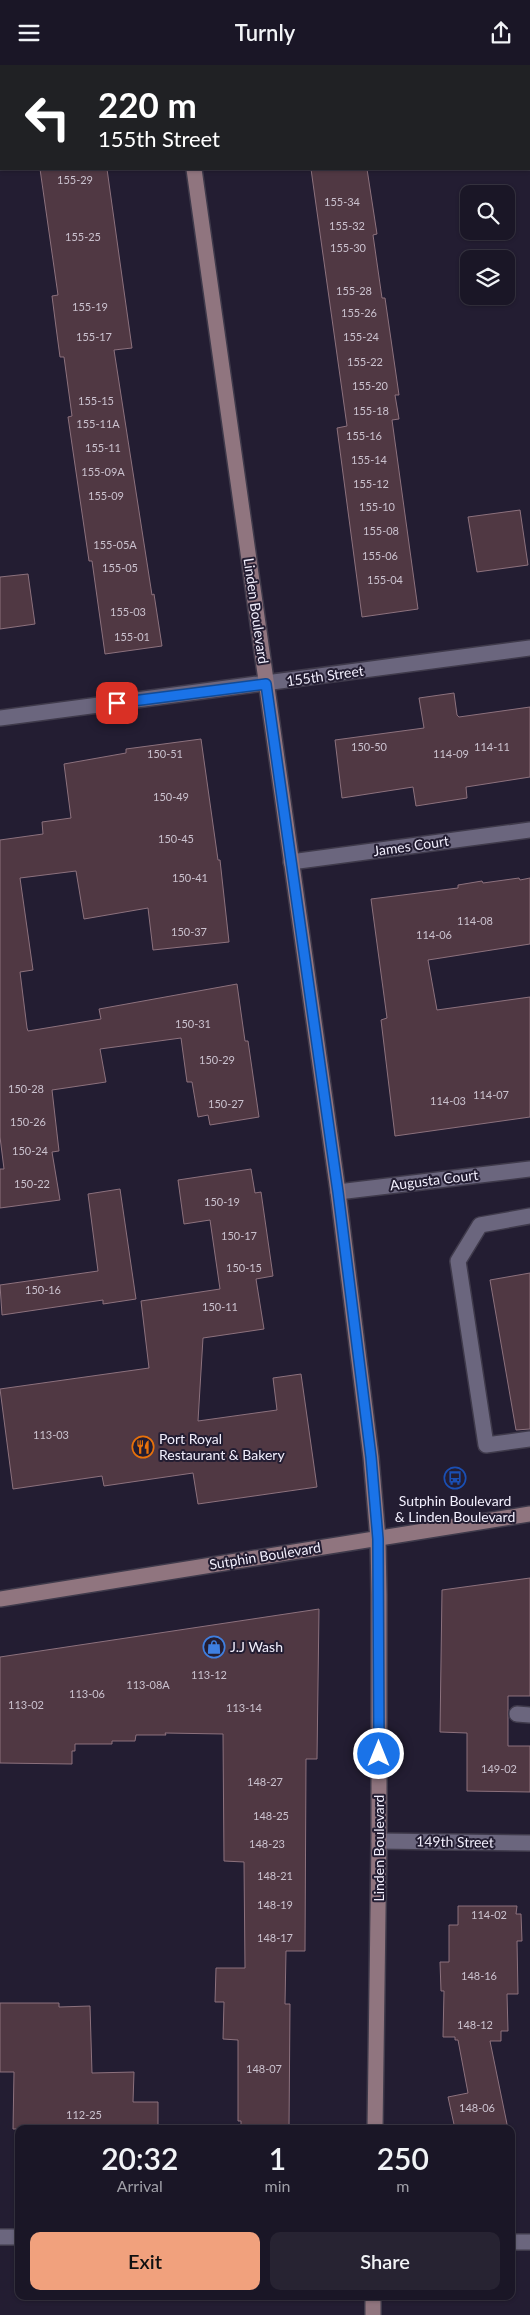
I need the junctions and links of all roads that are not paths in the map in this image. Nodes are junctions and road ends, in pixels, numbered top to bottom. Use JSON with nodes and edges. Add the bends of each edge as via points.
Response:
{"nodes":[{"id":1,"x":194,"y":170,"type":"edge"},
{"id":2,"x":530,"y":648,"type":"edge"},
{"id":3,"x":266,"y":684,"type":"junction"},
{"id":4,"x":0,"y":719,"type":"edge"},
{"id":5,"x":530,"y":830,"type":"edge"},
{"id":6,"x":291,"y":862,"type":"junction"},
{"id":7,"x":530,"y":1169,"type":"edge"},
{"id":8,"x":338,"y":1192,"type":"junction"},
{"id":9,"x":530,"y":1216,"type":"edge"},
{"id":10,"x":530,"y":1439,"type":"edge"},
{"id":11,"x":530,"y":1515,"type":"edge"},
{"id":12,"x":378,"y":1539,"type":"junction"},
{"id":13,"x":0,"y":1599,"type":"edge"},
{"id":14,"x":379,"y":1841,"type":"junction"},
{"id":15,"x":530,"y":1843,"type":"edge"},
{"id":16,"x":375,"y":2125,"type":"edge"},
{"id":17,"x":0,"y":2237,"type":"edge"},
{"id":18,"x":15,"y":2237,"type":"edge"},
{"id":19,"x":515,"y":2242,"type":"edge"},
{"id":20,"x":530,"y":2242,"type":"edge"},
{"id":21,"x":373,"y":2300,"type":"edge"},
{"id":22,"x":373,"y":2315,"type":"edge"}],
"edges":[{"from":1,"to":3,"type":"main road","name":"Linden Boulevard"},
{"from":2,"to":3,"type":"street","name":"155th Street"},
{"from":3,"to":4,"type":"street","name":"155th Street"},
{"from":3,"to":6,"type":"main road","name":"Linden Boulevard"},
{"from":5,"to":6,"type":"street","name":"James Court"},
{"from":6,"to":8,"type":"main road","name":"Linden Boulevard"},
{"from":7,"to":8,"type":"street","name":"Augusta Court"},
{"from":8,"to":12,"type":"main road","name":"Linden Boulevard"},
{"from":9,"to":10,"type":"street","via":[[480,1225],[458,1261],[486,1445]]},
{"from":11,"to":12,"type":"main road","name":"Sutphin Boulevard"},
{"from":12,"to":13,"type":"main road","name":"Sutphin Boulevard"},
{"from":12,"to":14,"type":"main road","name":"Linden Boulevard"},
{"from":14,"to":15,"type":"street","name":"149th Street"},
{"from":14,"to":16,"type":"main road","name":"Linden Boulevard"},
{"from":17,"to":18,"type":"street"},
{"from":19,"to":20,"type":"street"},
{"from":21,"to":22,"type":"main road"}]}
